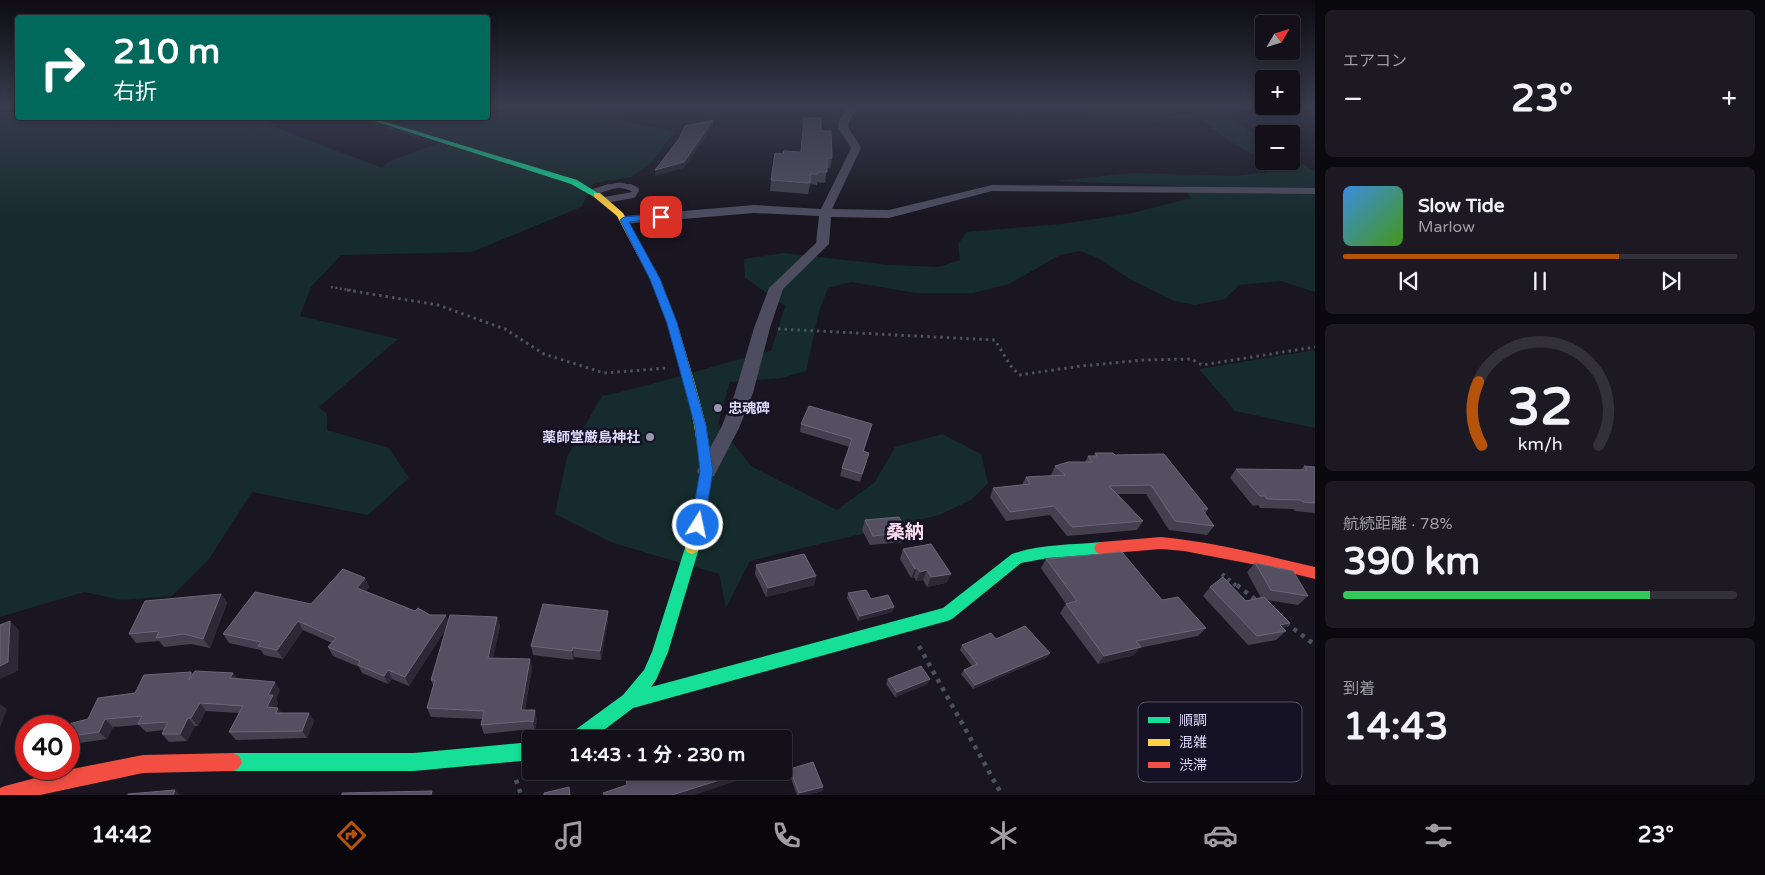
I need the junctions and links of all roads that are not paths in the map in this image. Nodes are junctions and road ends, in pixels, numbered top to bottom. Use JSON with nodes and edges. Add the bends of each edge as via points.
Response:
{"nodes":[{"id":1,"x":449,"y":143,"type":"edge"},
{"id":2,"x":854,"y":143,"type":"edge"},
{"id":3,"x":1315,"y":191,"type":"edge"},
{"id":4,"x":594,"y":192,"type":"junction"},
{"id":5,"x":605,"y":200,"type":"junction"},
{"id":6,"x":825,"y":212,"type":"junction"},
{"id":7,"x":624,"y":220,"type":"junction"},
{"id":8,"x":707,"y":471,"type":"junction"},
{"id":9,"x":1315,"y":572,"type":"edge"},
{"id":10,"x":629,"y":701,"type":"junction"},
{"id":11,"x":591,"y":730,"type":"edge"},
{"id":12,"x":522,"y":752,"type":"edge"},
{"id":13,"x":5,"y":795,"type":"edge"}],
"edges":[{"from":1,"to":4,"type":"street","via":[[574,182]]},
{"from":2,"to":6,"type":"street","via":[[856,148]]},
{"from":3,"to":6,"type":"street","via":[[992,188],[889,214]]},
{"from":4,"to":5,"type":"street"},
{"from":4,"to":5,"type":"lane","via":[[620,185],[636,190],[633,195]]},
{"from":5,"to":7,"type":"street"},
{"from":6,"to":7,"type":"street","via":[[754,209]]},
{"from":6,"to":8,"type":"street","via":[[822,244],[776,288],[744,393]]},
{"from":7,"to":8,"type":"street","via":[[658,285],[672,323],[700,426]]},
{"from":8,"to":10,"type":"street","via":[[694,543],[660,652],[650,675]]},
{"from":9,"to":10,"type":"street","via":[[1162,543],[1048,552],[1017,558],[947,614]]},
{"from":10,"to":11,"type":"street"},
{"from":12,"to":13,"type":"street","via":[[414,762],[143,764]]}]}
